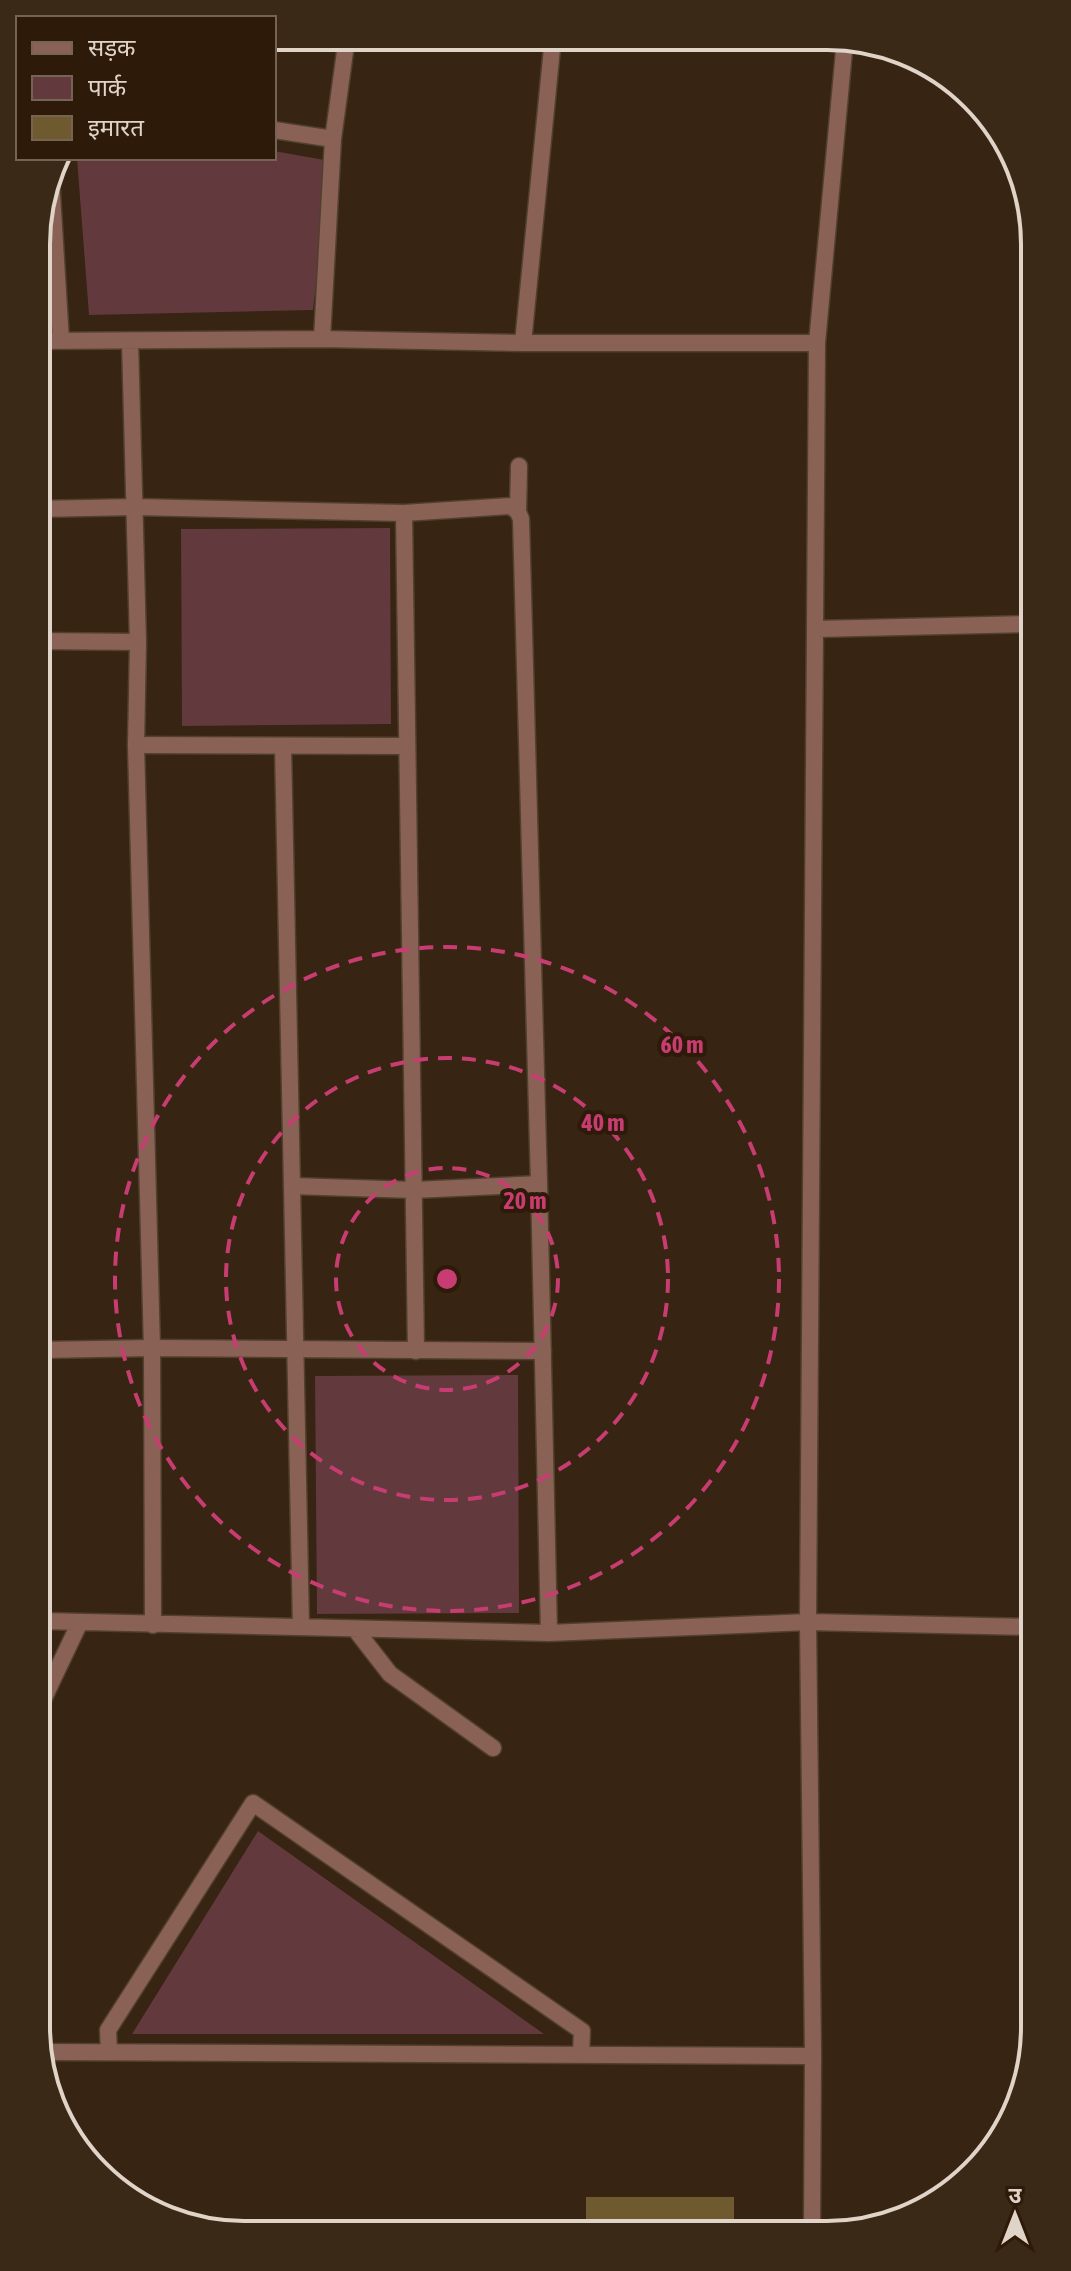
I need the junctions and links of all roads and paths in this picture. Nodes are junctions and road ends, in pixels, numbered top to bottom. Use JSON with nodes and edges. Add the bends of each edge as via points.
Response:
{"nodes":[{"id":1,"x":345,"y":50,"type":"edge"},
{"id":2,"x":552,"y":50,"type":"edge"},
{"id":3,"x":844,"y":51,"type":"edge"},
{"id":4,"x":276,"y":130,"type":"edge"},
{"id":5,"x":333,"y":139,"type":"junction"},
{"id":6,"x":53,"y":213,"type":"edge"},
{"id":7,"x":322,"y":339,"type":"junction"},
{"id":8,"x":50,"y":341,"type":"edge"},
{"id":9,"x":61,"y":341,"type":"junction"},
{"id":10,"x":130,"y":341,"type":"junction"},
{"id":11,"x":523,"y":343,"type":"junction"},
{"id":12,"x":817,"y":343,"type":"junction"},
{"id":13,"x":519,"y":466,"type":"dead end"},
{"id":14,"x":135,"y":507,"type":"junction"},
{"id":15,"x":50,"y":509,"type":"edge"},
{"id":16,"x":518,"y":512,"type":"junction"},
{"id":17,"x":404,"y":513,"type":"junction"},
{"id":18,"x":1021,"y":624,"type":"edge"},
{"id":19,"x":816,"y":629,"type":"junction"},
{"id":20,"x":50,"y":641,"type":"edge"},
{"id":21,"x":138,"y":642,"type":"junction"},
{"id":22,"x":136,"y":745,"type":"junction"},
{"id":23,"x":283,"y":746,"type":"junction"},
{"id":24,"x":407,"y":746,"type":"junction"},
{"id":25,"x":539,"y":1184,"type":"junction"},
{"id":26,"x":292,"y":1186,"type":"junction"},
{"id":27,"x":414,"y":1190,"type":"junction"},
{"id":28,"x":152,"y":1348,"type":"junction"},
{"id":29,"x":50,"y":1350,"type":"edge"},
{"id":30,"x":295,"y":1351,"type":"junction"},
{"id":31,"x":416,"y":1351,"type":"junction"},
{"id":32,"x":543,"y":1351,"type":"junction"},
{"id":33,"x":50,"y":1621,"type":"edge"},
{"id":34,"x":80,"y":1622,"type":"junction"},
{"id":35,"x":808,"y":1622,"type":"junction"},
{"id":36,"x":153,"y":1625,"type":"junction"},
{"id":37,"x":301,"y":1627,"type":"junction"},
{"id":38,"x":1021,"y":1627,"type":"edge"},
{"id":39,"x":355,"y":1629,"type":"junction"},
{"id":40,"x":549,"y":1633,"type":"junction"},
{"id":41,"x":50,"y":1685,"type":"edge"},
{"id":42,"x":493,"y":1748,"type":"dead end"},
{"id":43,"x":52,"y":2052,"type":"edge"},
{"id":44,"x":109,"y":2052,"type":"junction"},
{"id":45,"x":581,"y":2054,"type":"junction"},
{"id":46,"x":813,"y":2056,"type":"junction"},
{"id":47,"x":812,"y":2221,"type":"edge"}],
"edges":[{"from":1,"to":5,"type":"street"},
{"from":2,"to":11,"type":"street"},
{"from":3,"to":12,"type":"street"},
{"from":4,"to":5,"type":"street"},
{"from":5,"to":7,"type":"street"},
{"from":6,"to":9,"type":"street"},
{"from":7,"to":10,"type":"street"},
{"from":7,"to":11,"type":"street"},
{"from":8,"to":9,"type":"street"},
{"from":9,"to":10,"type":"street"},
{"from":10,"to":14,"type":"street"},
{"from":11,"to":12,"type":"street"},
{"from":12,"to":19,"type":"street"},
{"from":13,"to":16,"type":"street"},
{"from":14,"to":15,"type":"street"},
{"from":14,"to":17,"type":"street"},
{"from":14,"to":21,"type":"street"},
{"from":16,"to":17,"type":"street","via":[[511,506]]},
{"from":16,"to":25,"type":"street"},
{"from":17,"to":24,"type":"street"},
{"from":18,"to":19,"type":"street"},
{"from":19,"to":35,"type":"street"},
{"from":20,"to":21,"type":"street"},
{"from":21,"to":22,"type":"street"},
{"from":22,"to":23,"type":"street"},
{"from":22,"to":28,"type":"street"},
{"from":23,"to":24,"type":"street"},
{"from":23,"to":26,"type":"street"},
{"from":24,"to":27,"type":"street"},
{"from":25,"to":27,"type":"street"},
{"from":25,"to":32,"type":"street"},
{"from":26,"to":27,"type":"street"},
{"from":26,"to":30,"type":"street"},
{"from":27,"to":31,"type":"street"},
{"from":28,"to":29,"type":"street"},
{"from":28,"to":30,"type":"street"},
{"from":28,"to":36,"type":"street"},
{"from":30,"to":31,"type":"street"},
{"from":30,"to":37,"type":"street"},
{"from":31,"to":32,"type":"street"},
{"from":32,"to":40,"type":"street"},
{"from":33,"to":34,"type":"street"},
{"from":34,"to":36,"type":"street"},
{"from":34,"to":41,"type":"street"},
{"from":35,"to":38,"type":"street"},
{"from":35,"to":40,"type":"street"},
{"from":35,"to":46,"type":"street"},
{"from":36,"to":37,"type":"street"},
{"from":37,"to":39,"type":"street"},
{"from":39,"to":40,"type":"street"},
{"from":39,"to":42,"type":"street","via":[[390,1674]]},
{"from":43,"to":44,"type":"street"},
{"from":44,"to":45,"type":"street"},
{"from":44,"to":45,"type":"street","via":[[108,2030],[253,1803],[582,2031]]},
{"from":45,"to":46,"type":"street"},
{"from":46,"to":47,"type":"street"}]}
